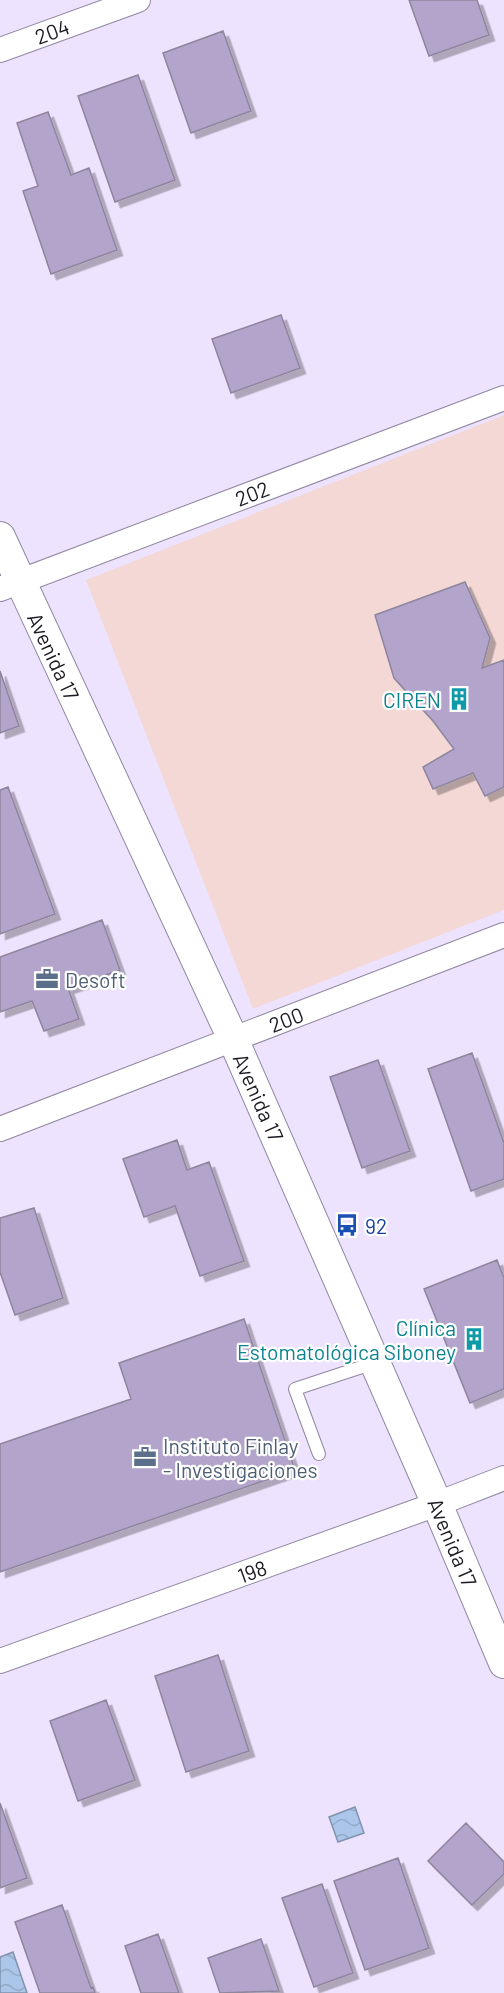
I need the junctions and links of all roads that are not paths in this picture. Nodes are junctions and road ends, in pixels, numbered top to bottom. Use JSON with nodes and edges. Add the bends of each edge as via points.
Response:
{"nodes":[{"id":1,"x":138,"y":0,"type":"edge"},
{"id":2,"x":0,"y":50,"type":"edge"},
{"id":3,"x":504,"y":398,"type":"edge"},
{"id":4,"x":0,"y":537,"type":"edge"},
{"id":5,"x":10,"y":585,"type":"edge"},
{"id":6,"x":504,"y":935,"type":"edge"},
{"id":7,"x":233,"y":1039,"type":"junction"},
{"id":8,"x":0,"y":1129,"type":"edge"},
{"id":9,"x":375,"y":1363,"type":"junction"},
{"id":10,"x":319,"y":1454,"type":"dead end"},
{"id":11,"x":504,"y":1478,"type":"edge"},
{"id":12,"x":437,"y":1504,"type":"junction"},
{"id":13,"x":0,"y":1661,"type":"edge"},
{"id":14,"x":504,"y":1663,"type":"edge"}],
"edges":[{"from":1,"to":2,"type":"street","name":"204"},
{"from":3,"to":5,"type":"street","name":"202"},
{"from":4,"to":5,"type":"street","name":"Avenida 17"},
{"from":5,"to":7,"type":"street","name":"Avenida 17"},
{"from":6,"to":7,"type":"street","name":"200"},
{"from":7,"to":8,"type":"street","name":"200"},
{"from":7,"to":9,"type":"street","name":"Avenida 17"},
{"from":9,"to":10,"type":"lane","via":[[296,1389]]},
{"from":9,"to":12,"type":"street","name":"Avenida 17"},
{"from":11,"to":12,"type":"street","name":"198"},
{"from":12,"to":13,"type":"street","name":"198"},
{"from":12,"to":14,"type":"street","name":"Avenida 17"}]}
